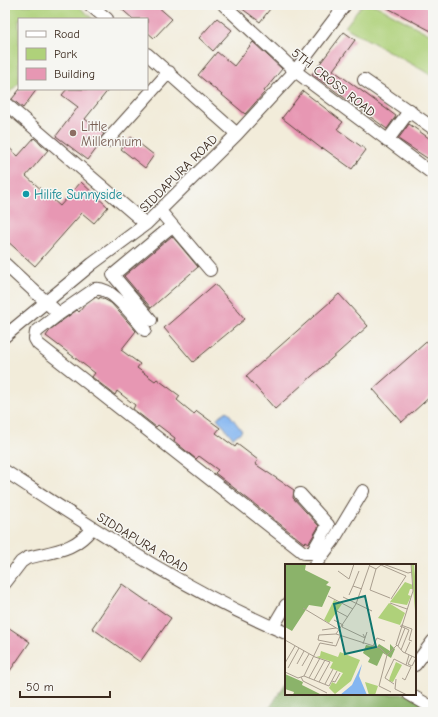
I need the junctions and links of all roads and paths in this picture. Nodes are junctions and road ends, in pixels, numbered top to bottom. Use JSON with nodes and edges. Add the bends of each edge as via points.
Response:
{"nodes":[{"id":1,"x":90,"y":5,"type":"edge"},
{"id":2,"x":224,"y":5,"type":"edge"},
{"id":3,"x":345,"y":5,"type":"edge"},
{"id":4,"x":106,"y":18,"type":"edge"},
{"id":5,"x":148,"y":55,"type":"edge"},
{"id":6,"x":295,"y":71,"type":"junction"},
{"id":7,"x":169,"y":72,"type":"junction"},
{"id":8,"x":364,"y":80,"type":"dead end"},
{"id":9,"x":5,"y":103,"type":"edge"},
{"id":10,"x":410,"y":110,"type":"junction"},
{"id":11,"x":433,"y":128,"type":"edge"},
{"id":12,"x":237,"y":134,"type":"junction"},
{"id":13,"x":107,"y":141,"type":"dead end"},
{"id":14,"x":387,"y":141,"type":"junction"},
{"id":15,"x":433,"y":174,"type":"edge"},
{"id":16,"x":160,"y":211,"type":"junction"},
{"id":17,"x":146,"y":224,"type":"junction"},
{"id":18,"x":172,"y":226,"type":"junction"},
{"id":19,"x":5,"y":264,"type":"edge"},
{"id":20,"x":210,"y":270,"type":"dead end"},
{"id":21,"x":46,"y":302,"type":"junction"},
{"id":22,"x":59,"y":314,"type":"junction"},
{"id":23,"x":5,"y":336,"type":"edge"},
{"id":24,"x":5,"y":471,"type":"edge"},
{"id":25,"x":363,"y":491,"type":"dead end"},
{"id":26,"x":300,"y":494,"type":"dead end"},
{"id":27,"x":92,"y":528,"type":"junction"},
{"id":28,"x":316,"y":564,"type":"edge"},
{"id":29,"x":5,"y":583,"type":"edge"},
{"id":30,"x":285,"y":607,"type":"edge"},
{"id":31,"x":273,"y":627,"type":"junction"},
{"id":32,"x":285,"y":633,"type":"edge"},
{"id":33,"x":433,"y":642,"type":"edge"},
{"id":34,"x":416,"y":664,"type":"edge"},
{"id":35,"x":411,"y":695,"type":"edge"},
{"id":36,"x":433,"y":708,"type":"edge"}],
"edges":[{"from":1,"to":4,"type":"street"},
{"from":2,"to":6,"type":"street","name":"5TH CROSS ROAD"},
{"from":3,"to":6,"type":"street","name":"SIDDAPURA ROAD"},
{"from":5,"to":7,"type":"street"},
{"from":6,"to":12,"type":"street","name":"SIDDAPURA ROAD"},
{"from":6,"to":14,"type":"street","name":"5TH CROSS ROAD"},
{"from":7,"to":12,"type":"street"},
{"from":7,"to":13,"type":"street"},
{"from":8,"to":10,"type":"street"},
{"from":9,"to":17,"type":"street"},
{"from":10,"to":11,"type":"street"},
{"from":10,"to":14,"type":"street"},
{"from":12,"to":16,"type":"street","name":"SIDDAPURA ROAD"},
{"from":14,"to":15,"type":"street","name":"5TH CROSS ROAD"},
{"from":16,"to":17,"type":"street","name":"SIDDAPURA ROAD"},
{"from":16,"to":18,"type":"street"},
{"from":17,"to":21,"type":"street","name":"SIDDAPURA ROAD"},
{"from":18,"to":20,"type":"street"},
{"from":18,"to":22,"type":"street","via":[[113,275],[148,325],[101,288],[95,289]]},
{"from":19,"to":21,"type":"street"},
{"from":21,"to":22,"type":"street"},
{"from":21,"to":23,"type":"street","name":"SIDDAPURA ROAD"},
{"from":22,"to":26,"type":"street","via":[[36,332],[35,339],[38,344],[298,548],[312,554],[328,524]]},
{"from":24,"to":27,"type":"street","name":"SIDDAPURA ROAD"},
{"from":25,"to":28,"type":"street"},
{"from":27,"to":29,"type":"street","via":[[74,546],[27,558]]},
{"from":27,"to":31,"type":"street","name":"SIDDAPURA ROAD","via":[[176,580]]},
{"from":30,"to":31,"type":"street"},
{"from":31,"to":32,"type":"street","name":"SIDDAPURA ROAD"},
{"from":33,"to":34,"type":"street"},
{"from":35,"to":36,"type":"street"}]}
